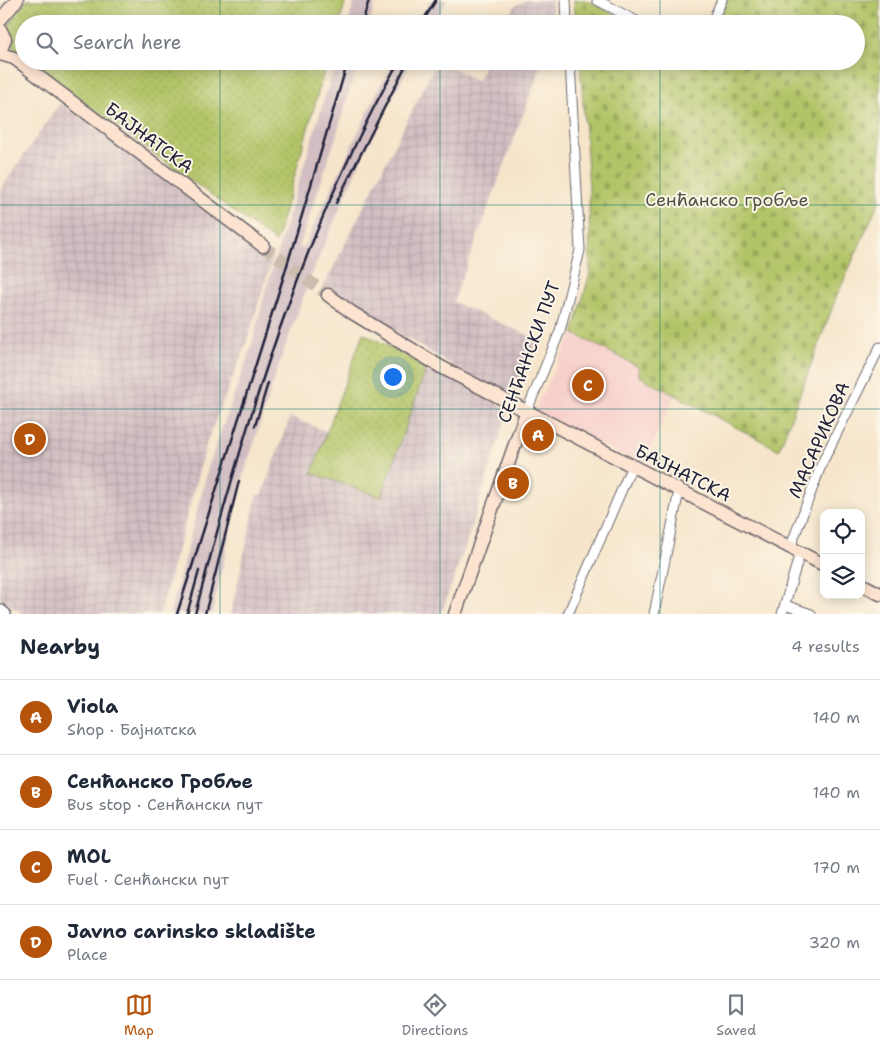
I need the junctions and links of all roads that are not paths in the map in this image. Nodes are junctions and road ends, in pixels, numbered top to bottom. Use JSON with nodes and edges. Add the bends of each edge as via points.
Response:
{"nodes":[{"id":1,"x":17,"y":0,"type":"edge"},
{"id":2,"x":566,"y":0,"type":"edge"},
{"id":3,"x":597,"y":0,"type":"edge"},
{"id":4,"x":722,"y":0,"type":"edge"},
{"id":5,"x":567,"y":15,"type":"edge"},
{"id":6,"x":625,"y":15,"type":"edge"},
{"id":7,"x":715,"y":15,"type":"edge"},
{"id":8,"x":3,"y":17,"type":"edge"},
{"id":9,"x":2,"y":42,"type":"edge"},
{"id":10,"x":15,"y":59,"type":"edge"},
{"id":11,"x":30,"y":70,"type":"edge"},
{"id":12,"x":570,"y":70,"type":"edge"},
{"id":13,"x":264,"y":246,"type":"tunnel mouth"},
{"id":14,"x":328,"y":295,"type":"tunnel mouth"},
{"id":15,"x":880,"y":347,"type":"edge"},
{"id":16,"x":526,"y":413,"type":"junction"},
{"id":17,"x":632,"y":466,"type":"junction"},
{"id":18,"x":679,"y":491,"type":"junction"},
{"id":19,"x":795,"y":550,"type":"junction"},
{"id":20,"x":820,"y":563,"type":"edge"},
{"id":21,"x":785,"y":605,"type":"junction"},
{"id":22,"x":0,"y":610,"type":"edge"},
{"id":23,"x":5,"y":614,"type":"edge"},
{"id":24,"x":455,"y":614,"type":"edge"},
{"id":25,"x":568,"y":614,"type":"edge"},
{"id":26,"x":654,"y":614,"type":"edge"},
{"id":27,"x":782,"y":614,"type":"edge"},
{"id":28,"x":811,"y":614,"type":"edge"}],
"edges":[{"from":1,"to":8,"type":"main road"},
{"from":2,"to":5,"type":"street"},
{"from":3,"to":6,"type":"street"},
{"from":4,"to":7,"type":"street"},
{"from":8,"to":9,"type":"main road"},
{"from":9,"to":10,"type":"main road","name":"БАЈНАТСКА"},
{"from":11,"to":13,"type":"main road","name":"БАЈНАТСКА"},
{"from":12,"to":16,"type":"street","name":"СЕНЋАНСКИ ПУТ","via":[[580,250],[560,331]]},
{"from":14,"to":16,"type":"main road","name":"БАЈНАТСКА","via":[[350,312],[441,367]]},
{"from":15,"to":19,"type":"street","name":"МАСАРИКОВА","via":[[822,463]]},
{"from":16,"to":17,"type":"main road","name":"БАЈНАТСКА"},
{"from":16,"to":24,"type":"main road","name":"СЕНЋАНСКИ ПУТ"},
{"from":17,"to":18,"type":"main road","name":"БАЈНАТСКА"},
{"from":17,"to":25,"type":"street"},
{"from":18,"to":19,"type":"main road","name":"БАЈНАТСКА"},
{"from":18,"to":26,"type":"street"},
{"from":19,"to":20,"type":"main road","name":"БАЈНАТСКА"},
{"from":19,"to":21,"type":"street","name":"МАСАРИКОВА"},
{"from":21,"to":27,"type":"street","name":"МАСАРИКОВА"},
{"from":21,"to":28,"type":"street"},
{"from":22,"to":23,"type":"street"}]}
